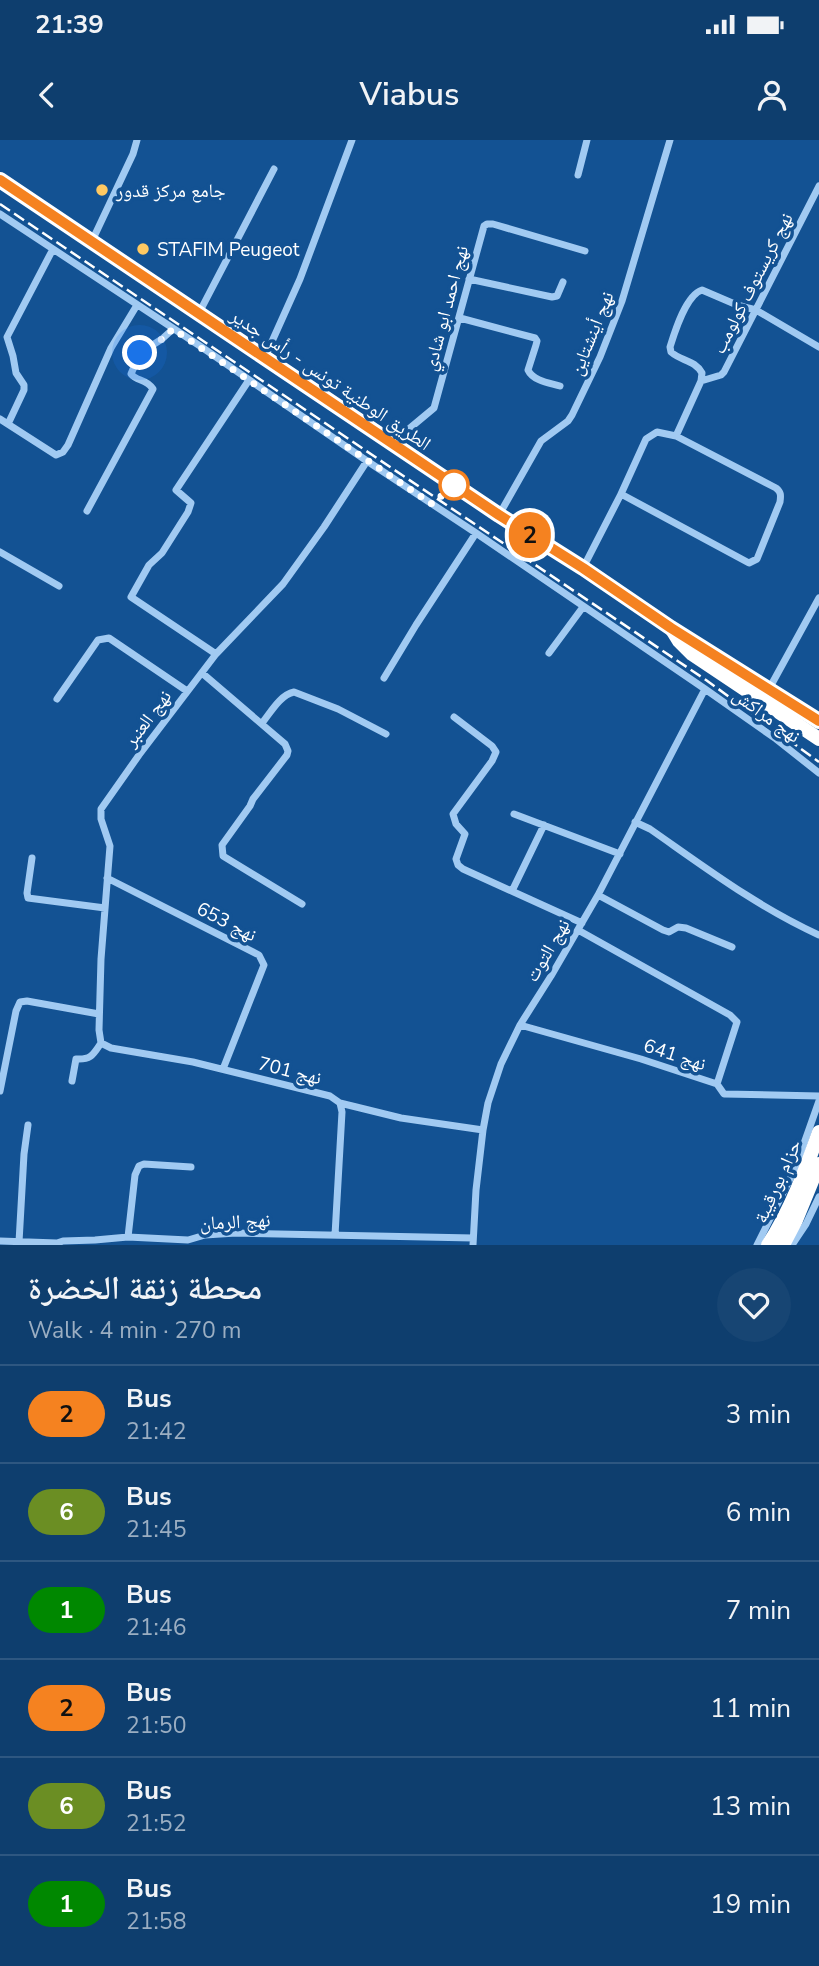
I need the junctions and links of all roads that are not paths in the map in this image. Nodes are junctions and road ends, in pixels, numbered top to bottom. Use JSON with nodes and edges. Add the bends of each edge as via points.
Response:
{"nodes":[{"id":1,"x":137,"y":140,"type":"edge"},
{"id":2,"x":352,"y":140,"type":"edge"},
{"id":3,"x":587,"y":140,"type":"edge"},
{"id":4,"x":670,"y":140,"type":"edge"},
{"id":5,"x":274,"y":169,"type":"dead end"},
{"id":6,"x":578,"y":175,"type":"dead end"},
{"id":7,"x":0,"y":180,"type":"edge"},
{"id":8,"x":819,"y":186,"type":"edge"},
{"id":9,"x":0,"y":214,"type":"edge"},
{"id":10,"x":91,"y":242,"type":"junction"},
{"id":11,"x":53,"y":249,"type":"junction"},
{"id":12,"x":585,"y":251,"type":"dead end"},
{"id":13,"x":470,"y":279,"type":"junction"},
{"id":14,"x":563,"y":282,"type":"dead end"},
{"id":15,"x":137,"y":304,"type":"junction"},
{"id":16,"x":756,"y":310,"type":"junction"},
{"id":17,"x":199,"y":313,"type":"junction"},
{"id":18,"x":460,"y":318,"type":"junction"},
{"id":19,"x":173,"y":329,"type":"junction"},
{"id":20,"x":819,"y":347,"type":"edge"},
{"id":21,"x":265,"y":357,"type":"junction"},
{"id":22,"x":249,"y":380,"type":"junction"},
{"id":23,"x":701,"y":381,"type":"junction"},
{"id":24,"x":560,"y":386,"type":"dead end"},
{"id":25,"x":0,"y":419,"type":"edge"},
{"id":26,"x":8,"y":424,"type":"junction"},
{"id":27,"x":676,"y":436,"type":"junction"},
{"id":28,"x":394,"y":444,"type":"junction"},
{"id":29,"x":367,"y":461,"type":"junction"},
{"id":30,"x":621,"y":494,"type":"junction"},
{"id":31,"x":87,"y":511,"type":"dead end"},
{"id":32,"x":499,"y":515,"type":"junction"},
{"id":33,"x":476,"y":533,"type":"junction"},
{"id":34,"x":0,"y":552,"type":"edge"},
{"id":35,"x":583,"y":568,"type":"junction"},
{"id":36,"x":58,"y":586,"type":"dead end"},
{"id":37,"x":819,"y":598,"type":"edge"},
{"id":38,"x":583,"y":607,"type":"junction"},
{"id":39,"x":671,"y":628,"type":"junction"},
{"id":40,"x":549,"y":653,"type":"dead end"},
{"id":41,"x":216,"y":654,"type":"junction"},
{"id":42,"x":202,"y":673,"type":"junction"},
{"id":43,"x":384,"y":678,"type":"dead end"},
{"id":44,"x":705,"y":689,"type":"junction"},
{"id":45,"x":769,"y":689,"type":"junction"},
{"id":46,"x":187,"y":691,"type":"junction"},
{"id":47,"x":57,"y":699,"type":"dead end"},
{"id":48,"x":454,"y":717,"type":"dead end"},
{"id":49,"x":819,"y":721,"type":"edge"},
{"id":50,"x":262,"y":723,"type":"junction"},
{"id":51,"x":386,"y":734,"type":"dead end"},
{"id":52,"x":819,"y":739,"type":"edge"},
{"id":53,"x":819,"y":772,"type":"edge"},
{"id":54,"x":514,"y":814,"type":"dead end"},
{"id":55,"x":635,"y":822,"type":"junction"},
{"id":56,"x":544,"y":825,"type":"junction"},
{"id":57,"x":620,"y":854,"type":"junction"},
{"id":58,"x":32,"y":858,"type":"dead end"},
{"id":59,"x":107,"y":878,"type":"junction"},
{"id":60,"x":512,"y":891,"type":"junction"},
{"id":61,"x":598,"y":895,"type":"junction"},
{"id":62,"x":302,"y":904,"type":"dead end"},
{"id":63,"x":105,"y":908,"type":"junction"},
{"id":64,"x":580,"y":926,"type":"junction"},
{"id":65,"x":819,"y":935,"type":"edge"},
{"id":66,"x":732,"y":947,"type":"dead end"},
{"id":67,"x":99,"y":1014,"type":"junction"},
{"id":68,"x":520,"y":1025,"type":"junction"},
{"id":69,"x":101,"y":1043,"type":"junction"},
{"id":70,"x":223,"y":1069,"type":"junction"},
{"id":71,"x":72,"y":1081,"type":"dead end"},
{"id":72,"x":717,"y":1084,"type":"junction"},
{"id":73,"x":0,"y":1091,"type":"edge"},
{"id":74,"x":819,"y":1098,"type":"edge"},
{"id":75,"x":340,"y":1103,"type":"junction"},
{"id":76,"x":28,"y":1125,"type":"dead end"},
{"id":77,"x":483,"y":1130,"type":"junction"},
{"id":78,"x":819,"y":1132,"type":"edge"},
{"id":79,"x":819,"y":1164,"type":"edge"},
{"id":80,"x":191,"y":1167,"type":"dead end"},
{"id":81,"x":819,"y":1197,"type":"edge"},
{"id":82,"x":335,"y":1235,"type":"junction"},
{"id":83,"x":128,"y":1237,"type":"junction"},
{"id":84,"x":0,"y":1241,"type":"edge"},
{"id":85,"x":473,"y":1241,"type":"edge"},
{"id":86,"x":19,"y":1242,"type":"junction"},
{"id":87,"x":188,"y":1243,"type":"edge"},
{"id":88,"x":757,"y":1245,"type":"edge"},
{"id":89,"x":768,"y":1245,"type":"edge"},
{"id":90,"x":783,"y":1245,"type":"edge"},
{"id":91,"x":792,"y":1245,"type":"edge"}],
"edges":[{"from":1,"to":10,"type":"street"},
{"from":2,"to":21,"type":"street"},
{"from":3,"to":6,"type":"street"},
{"from":4,"to":32,"type":"street","name":"نهج أينشتاين","via":[[633,269],[600,357],[572,415],[541,441]]},
{"from":5,"to":17,"type":"street"},
{"from":7,"to":10,"type":"main road","name":"الطريق الوطنية تونس - رأس جدير"},
{"from":8,"to":16,"type":"street","name":"نهج كريستوف كولومب"},
{"from":9,"to":11,"type":"street","name":"نهج مراكش"},
{"from":10,"to":17,"type":"main road","name":"الطريق الوطنية تونس - رأس جدير"},
{"from":11,"to":15,"type":"street","name":"نهج مراكش"},
{"from":11,"to":26,"type":"street","via":[[8,337],[16,373],[24,385]]},
{"from":12,"to":13,"type":"street","name":"نهج احمد ابو شادي","via":[[486,224]]},
{"from":13,"to":14,"type":"street","via":[[552,297],[560,293]]},
{"from":13,"to":18,"type":"street","name":"نهج احمد ابو شادي"},
{"from":15,"to":19,"type":"street","name":"نهج مراكش"},
{"from":15,"to":26,"type":"street","via":[[62,452],[56,455]]},
{"from":16,"to":20,"type":"street"},
{"from":16,"to":23,"type":"street","name":"نهج كريستوف كولومب","via":[[724,372]]},
{"from":16,"to":23,"type":"street","via":[[702,290],[690,299],[670,347],[675,356],[699,368]]},
{"from":17,"to":21,"type":"main road","name":"الطريق الوطنية تونس - رأس جدير"},
{"from":18,"to":24,"type":"street","via":[[535,338],[529,374]]},
{"from":18,"to":28,"type":"street","name":"نهج احمد ابو شادي","via":[[434,408]]},
{"from":19,"to":22,"type":"street","name":"نهج مراكش"},
{"from":19,"to":31,"type":"street","via":[[138,357],[131,374],[153,388]]},
{"from":21,"to":28,"type":"main road","name":"الطريق الوطنية تونس - رأس جدير"},
{"from":22,"to":29,"type":"street","name":"نهج مراكش"},
{"from":22,"to":41,"type":"street","via":[[176,490],[191,503],[188,512],[131,597]]},
{"from":23,"to":27,"type":"street"},
{"from":25,"to":26,"type":"street"},
{"from":27,"to":30,"type":"street","via":[[650,434]]},
{"from":27,"to":30,"type":"street","via":[[780,491],[780,502],[756,561],[749,563]]},
{"from":28,"to":32,"type":"main road","name":"الطريق الوطنية تونس - رأس جدير"},
{"from":29,"to":33,"type":"street","name":"نهج مراكش"},
{"from":29,"to":41,"type":"street","name":"نهج العنبر","via":[[283,584]]},
{"from":30,"to":35,"type":"street"},
{"from":32,"to":35,"type":"main road","name":"الطريق الوطنية تونس - رأس جدير"},
{"from":33,"to":38,"type":"street","name":"نهج مراكش"},
{"from":33,"to":43,"type":"street"},
{"from":34,"to":36,"type":"street"},
{"from":35,"to":39,"type":"main road","name":"الطريق الوطنية تونس - رأس جدير"},
{"from":37,"to":45,"type":"street"},
{"from":38,"to":40,"type":"street"},
{"from":38,"to":44,"type":"street","name":"نهج مراكش"},
{"from":39,"to":45,"type":"main road","name":"الطريق الوطنية تونس - رأس جدير"},
{"from":39,"to":52,"type":"highway","via":[[692,654]]},
{"from":41,"to":42,"type":"street","name":"نهج العنبر"},
{"from":42,"to":46,"type":"street","name":"نهج العنبر"},
{"from":42,"to":50,"type":"street"},
{"from":44,"to":53,"type":"street","name":"نهج مراكش"},
{"from":44,"to":55,"type":"street","name":"نهج التوت"},
{"from":45,"to":49,"type":"main road","name":"الطريق الوطنية تونس - رأس جدير"},
{"from":46,"to":47,"type":"street","via":[[109,638],[98,640]]},
{"from":46,"to":59,"type":"street","name":"نهج العنبر","via":[[101,809],[110,846]]},
{"from":48,"to":60,"type":"street","via":[[496,752],[453,814],[465,834],[456,862]]},
{"from":50,"to":51,"type":"street","via":[[282,698],[293,692]]},
{"from":50,"to":62,"type":"street","via":[[285,744],[287,755],[222,845],[223,856]]},
{"from":54,"to":56,"type":"street"},
{"from":55,"to":57,"type":"street","name":"نهج التوت"},
{"from":55,"to":65,"type":"street","via":[[772,912]]},
{"from":56,"to":57,"type":"street"},
{"from":56,"to":60,"type":"street"},
{"from":57,"to":61,"type":"street","name":"نهج التوت"},
{"from":58,"to":63,"type":"street","via":[[28,898]]},
{"from":59,"to":63,"type":"street","name":"نهج العنبر"},
{"from":59,"to":70,"type":"street","name":"نهج 653","via":[[259,954],[264,965]]},
{"from":60,"to":64,"type":"street"},
{"from":61,"to":64,"type":"street","name":"نهج التوت"},
{"from":61,"to":66,"type":"street","via":[[663,930],[686,928]]},
{"from":63,"to":67,"type":"street","name":"نهج العنبر"},
{"from":64,"to":68,"type":"street","name":"نهج التوت"},
{"from":64,"to":72,"type":"street","via":[[737,1022]]},
{"from":67,"to":69,"type":"street","name":"نهج العنبر"},
{"from":67,"to":73,"type":"street","via":[[20,1002]]},
{"from":68,"to":72,"type":"street","name":"نهج 641"},
{"from":68,"to":77,"type":"street","name":"نهج التوت","via":[[498,1071]]},
{"from":69,"to":70,"type":"street","name":"نهج 701"},
{"from":69,"to":71,"type":"street","via":[[93,1055],[76,1059]]},
{"from":70,"to":75,"type":"street","name":"نهج 701","via":[[330,1096]]},
{"from":72,"to":74,"type":"street","name":"نهج 641","via":[[724,1094]]},
{"from":74,"to":88,"type":"street","via":[[795,1169]]},
{"from":75,"to":77,"type":"street"},
{"from":75,"to":82,"type":"street","name":"نهج 701"},
{"from":76,"to":86,"type":"street"},
{"from":77,"to":85,"type":"street","name":"نهج التوت"},
{"from":78,"to":89,"type":"highway","name":"حزام بورقيبة","via":[[803,1177]]},
{"from":79,"to":90,"type":"highway","name":"حزام بورقيبة"},
{"from":80,"to":83,"type":"street","via":[[139,1166]]},
{"from":81,"to":91,"type":"street"},
{"from":82,"to":85,"type":"street","name":"نهج الرمان"},
{"from":82,"to":87,"type":"street","name":"نهج الرمان","via":[[236,1233]]},
{"from":83,"to":86,"type":"street","name":"نهج الرمان"},
{"from":83,"to":87,"type":"street","name":"نهج الرمان"},
{"from":84,"to":86,"type":"street","name":"نهج الرمان"}]}
